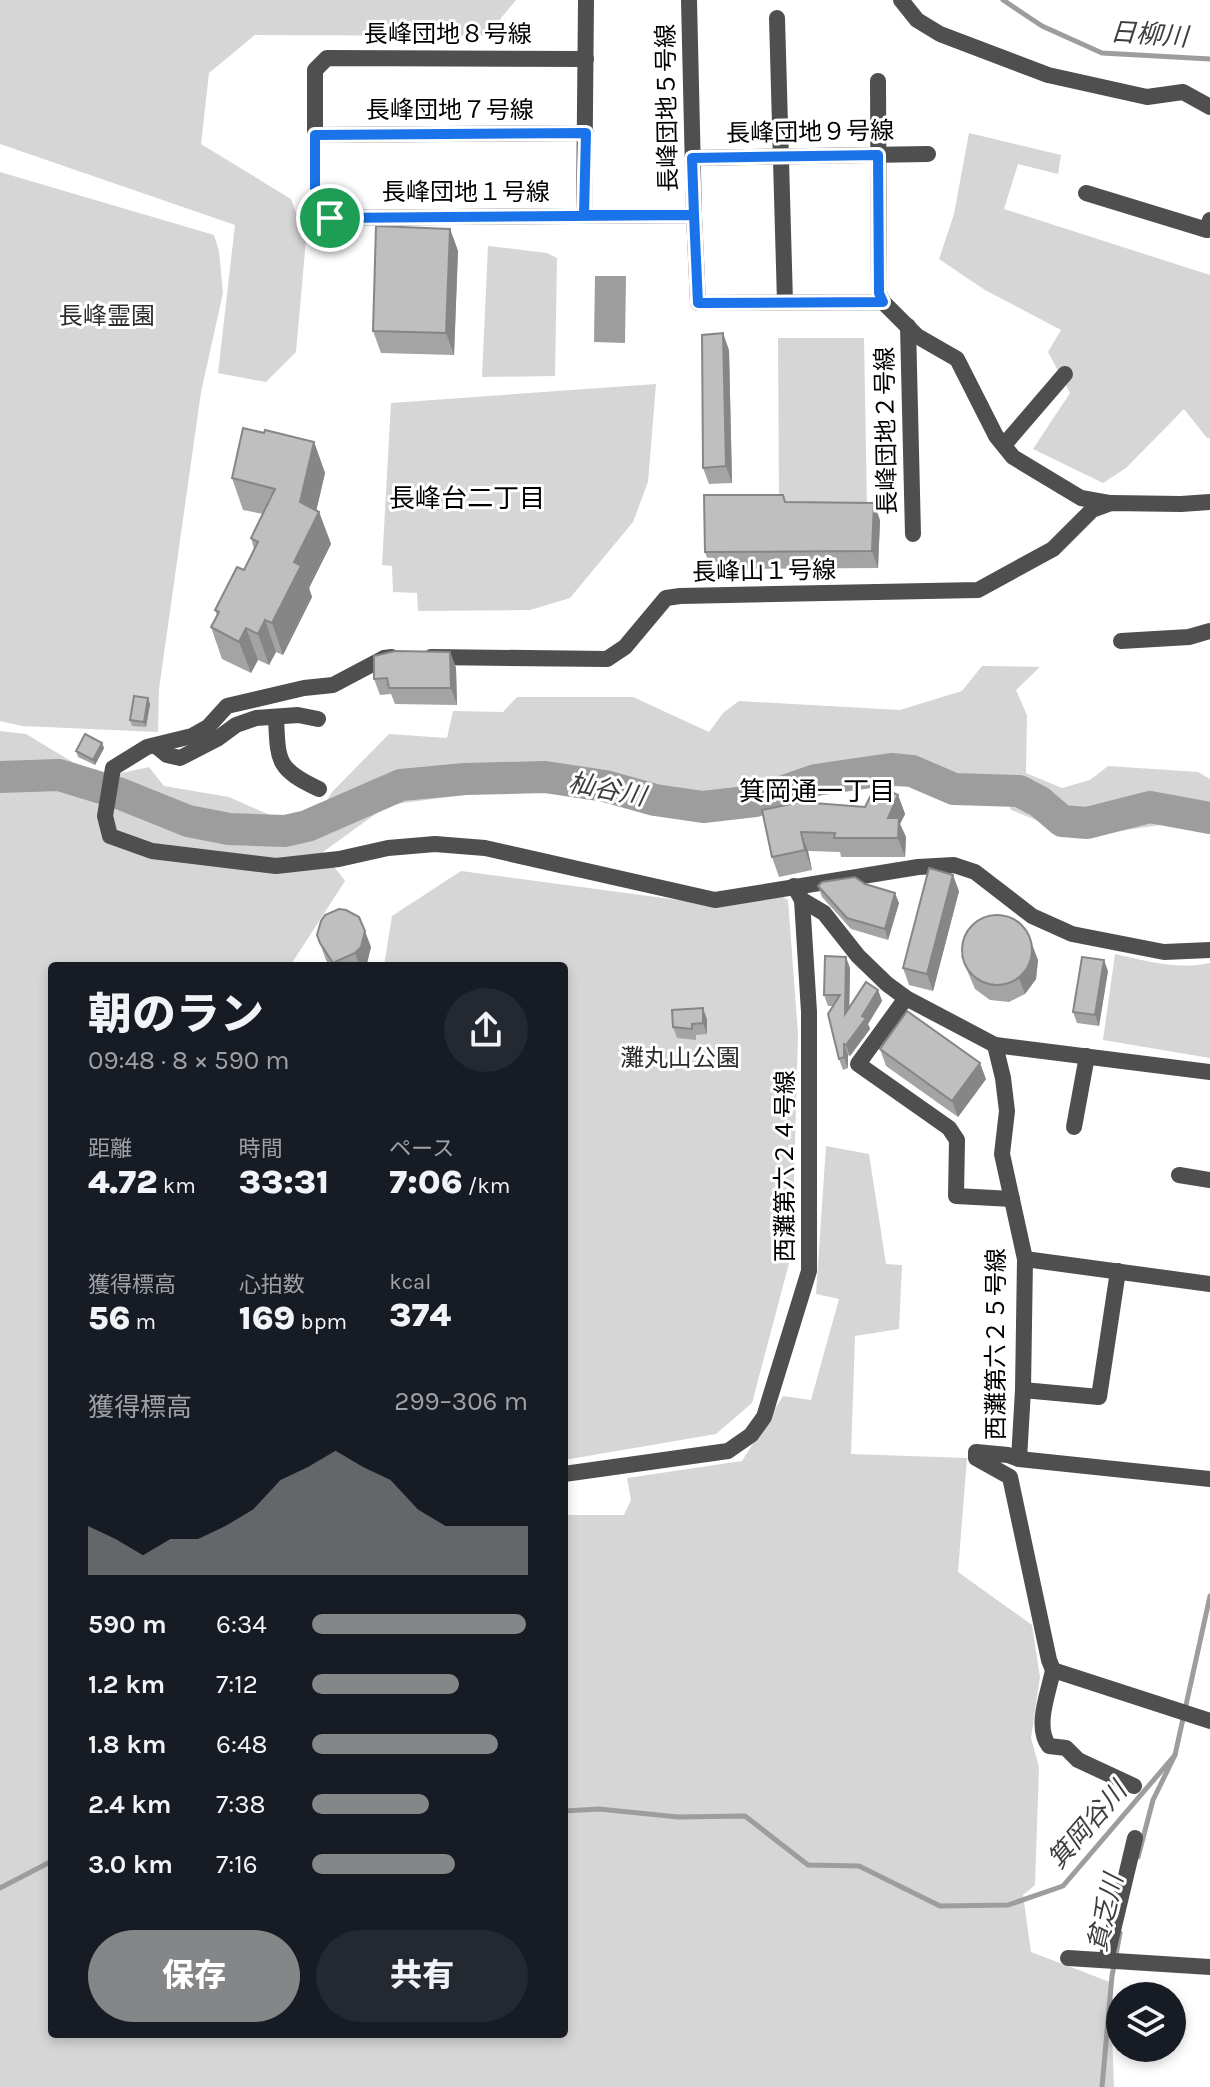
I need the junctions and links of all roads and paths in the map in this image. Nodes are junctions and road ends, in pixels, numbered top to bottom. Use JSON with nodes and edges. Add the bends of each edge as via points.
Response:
{"nodes":[{"id":1,"x":586,"y":0,"type":"edge"},
{"id":2,"x":689,"y":0,"type":"edge"},
{"id":3,"x":901,"y":0,"type":"edge"},
{"id":4,"x":777,"y":18,"type":"dead end"},
{"id":5,"x":586,"y":59,"type":"junction"},
{"id":6,"x":315,"y":70,"type":"joint"},
{"id":7,"x":878,"y":81,"type":"dead end"},
{"id":8,"x":1210,"y":107,"type":"edge"},
{"id":9,"x":586,"y":133,"type":"junction"},
{"id":10,"x":315,"y":135,"type":"junction"},
{"id":11,"x":928,"y":154,"type":"dead end"},
{"id":12,"x":878,"y":155,"type":"junction"},
{"id":13,"x":781,"y":157,"type":"junction"},
{"id":14,"x":692,"y":158,"type":"junction"},
{"id":15,"x":1086,"y":193,"type":"dead end"},
{"id":16,"x":584,"y":215,"type":"junction"},
{"id":17,"x":694,"y":215,"type":"junction"},
{"id":18,"x":1210,"y":220,"type":"edge"},
{"id":19,"x":785,"y":302,"type":"junction"},
{"id":20,"x":883,"y":302,"type":"junction"},
{"id":21,"x":908,"y":326,"type":"junction"},
{"id":22,"x":1065,"y":374,"type":"dead end"},
{"id":23,"x":1004,"y":445,"type":"junction"},
{"id":24,"x":1210,"y":502,"type":"edge"},
{"id":25,"x":1111,"y":503,"type":"junction"},
{"id":26,"x":913,"y":534,"type":"dead end"},
{"id":27,"x":1210,"y":631,"type":"edge"},
{"id":28,"x":1121,"y":641,"type":"dead end"},
{"id":29,"x":276,"y":717,"type":"junction"},
{"id":30,"x":318,"y":719,"type":"dead end"},
{"id":31,"x":151,"y":746,"type":"junction"},
{"id":32,"x":319,"y":789,"type":"dead end"},
{"id":33,"x":798,"y":893,"type":"junction"},
{"id":34,"x":1210,"y":950,"type":"edge"},
{"id":35,"x":906,"y":998,"type":"junction"},
{"id":36,"x":995,"y":1045,"type":"junction"},
{"id":37,"x":1087,"y":1056,"type":"junction"},
{"id":38,"x":1210,"y":1072,"type":"edge"},
{"id":39,"x":1074,"y":1127,"type":"dead end"},
{"id":40,"x":1179,"y":1175,"type":"dead end"},
{"id":41,"x":1210,"y":1180,"type":"edge"},
{"id":42,"x":1012,"y":1199,"type":"junction"},
{"id":43,"x":1025,"y":1259,"type":"junction"},
{"id":44,"x":1118,"y":1271,"type":"junction"},
{"id":45,"x":1210,"y":1284,"type":"edge"},
{"id":46,"x":1023,"y":1390,"type":"junction"},
{"id":47,"x":1019,"y":1459,"type":"junction"},
{"id":48,"x":568,"y":1473,"type":"edge"},
{"id":49,"x":1210,"y":1479,"type":"edge"},
{"id":50,"x":1053,"y":1670,"type":"junction"},
{"id":51,"x":1210,"y":1721,"type":"edge"},
{"id":52,"x":1134,"y":1786,"type":"dead end"},
{"id":53,"x":1135,"y":1838,"type":"dead end"},
{"id":54,"x":1068,"y":1958,"type":"dead end"},
{"id":55,"x":1106,"y":1960,"type":"junction"},
{"id":56,"x":1210,"y":1967,"type":"edge"}],
"edges":[{"from":1,"to":5,"type":"street"},
{"from":2,"to":14,"type":"street","name":"長峰団地５号線"},
{"from":3,"to":8,"type":"street","via":[[917,20],[940,34],[1048,75],[1147,97],[1183,92]]},
{"from":4,"to":13,"type":"street"},
{"from":5,"to":6,"type":"street","name":"長峰団地８号線","via":[[327,58]]},
{"from":5,"to":9,"type":"street"},
{"from":6,"to":10,"type":"street","name":"長峰団地１号線"},
{"from":7,"to":12,"type":"street"},
{"from":9,"to":10,"type":"street","name":"長峰団地７号線"},
{"from":9,"to":16,"type":"street"},
{"from":10,"to":16,"type":"street","name":"長峰団地１号線","via":[[315,205],[330,218]]},
{"from":11,"to":12,"type":"street","name":"長峰団地９号線"},
{"from":12,"to":13,"type":"street","name":"長峰団地９号線"},
{"from":12,"to":20,"type":"street"},
{"from":13,"to":14,"type":"street","name":"長峰団地９号線"},
{"from":13,"to":19,"type":"street"},
{"from":14,"to":17,"type":"street","name":"長峰団地５号線"},
{"from":15,"to":18,"type":"street","via":[[1207,230]]},
{"from":16,"to":17,"type":"street","name":"長峰団地１号線"},
{"from":17,"to":19,"type":"street","via":[[698,303]]},
{"from":19,"to":20,"type":"street"},
{"from":20,"to":21,"type":"street"},
{"from":21,"to":23,"type":"street","via":[[957,359]]},
{"from":21,"to":26,"type":"street","name":"長峰団地２号線"},
{"from":22,"to":23,"type":"street"},
{"from":23,"to":25,"type":"street","via":[[1013,457],[1081,498]]},
{"from":24,"to":25,"type":"street"},
{"from":25,"to":31,"type":"street","name":"長峰山１号線","via":[[1092,510],[1053,549],[978,590],[666,598],[625,647],[607,659],[384,658],[333,685],[227,706],[192,736]]},
{"from":27,"to":28,"type":"street"},
{"from":29,"to":30,"type":"street"},
{"from":29,"to":31,"type":"street","via":[[236,725],[180,758]]},
{"from":29,"to":32,"type":"street","via":[[281,763]]},
{"from":31,"to":33,"type":"street","name":"長峰山１号線","via":[[113,768],[105,816],[110,836],[152,851],[276,866],[435,844],[485,848],[715,900]]},
{"from":33,"to":34,"type":"street","via":[[918,867],[954,865],[975,872],[1032,916],[1072,934],[1164,952]]},
{"from":33,"to":35,"type":"street"},
{"from":33,"to":48,"type":"street","name":"西灘第六２４号線","via":[[809,1012],[809,1271],[764,1417],[751,1435],[728,1451]]},
{"from":35,"to":36,"type":"street"},
{"from":35,"to":42,"type":"street","via":[[858,1064],[949,1128],[957,1140],[956,1196]]},
{"from":36,"to":37,"type":"street"},
{"from":36,"to":42,"type":"street","name":"西灘第六２５号線","via":[[1007,1111],[1002,1154]]},
{"from":37,"to":38,"type":"street"},
{"from":37,"to":39,"type":"street"},
{"from":40,"to":41,"type":"street"},
{"from":42,"to":43,"type":"street","name":"西灘第六２５号線"},
{"from":43,"to":44,"type":"street"},
{"from":43,"to":46,"type":"street","name":"西灘第六２５号線"},
{"from":44,"to":45,"type":"street"},
{"from":44,"to":46,"type":"street","via":[[1099,1397]]},
{"from":46,"to":47,"type":"street","name":"西灘第六２５号線"},
{"from":47,"to":49,"type":"street"},
{"from":47,"to":50,"type":"street","via":[[976,1452],[976,1458],[1010,1477]]},
{"from":50,"to":51,"type":"street"},
{"from":50,"to":52,"type":"street","via":[[1043,1738],[1049,1746],[1066,1748],[1078,1760]]},
{"from":53,"to":55,"type":"street"},
{"from":54,"to":55,"type":"street"},
{"from":55,"to":56,"type":"street"}]}
